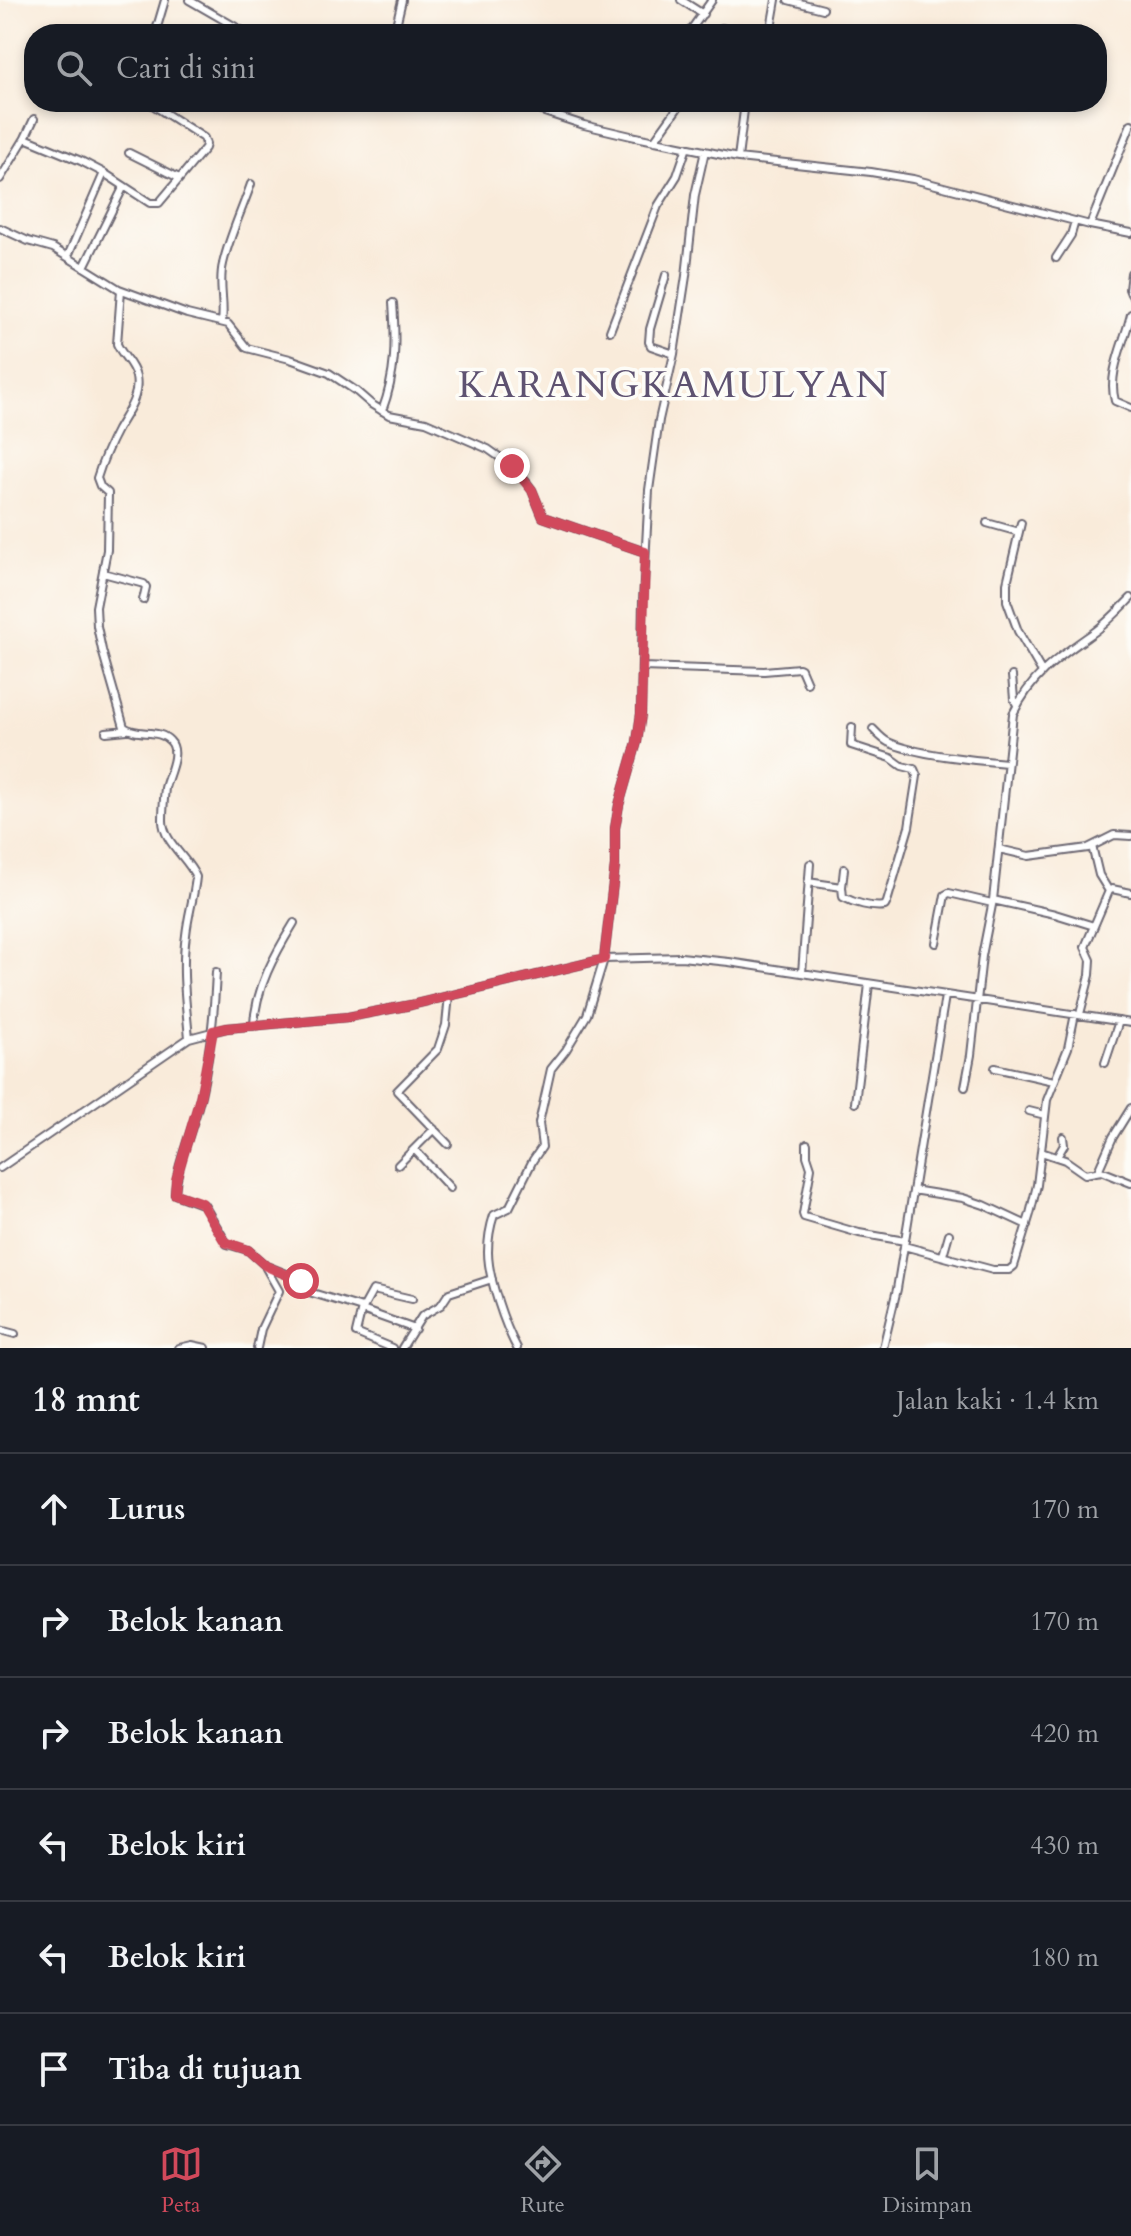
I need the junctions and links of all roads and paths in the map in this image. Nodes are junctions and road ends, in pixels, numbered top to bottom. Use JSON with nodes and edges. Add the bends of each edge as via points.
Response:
{"nodes":[{"id":1,"x":165,"y":0,"type":"edge"},
{"id":2,"x":189,"y":0,"type":"edge"},
{"id":3,"x":402,"y":0,"type":"edge"},
{"id":4,"x":681,"y":0,"type":"edge"},
{"id":5,"x":712,"y":0,"type":"edge"},
{"id":6,"x":776,"y":0,"type":"edge"},
{"id":7,"x":788,"y":0,"type":"edge"},
{"id":8,"x":823,"y":9,"type":"dead end"},
{"id":9,"x":703,"y":14,"type":"junction"},
{"id":10,"x":158,"y":24,"type":"edge"},
{"id":11,"x":231,"y":24,"type":"edge"},
{"id":12,"x":396,"y":24,"type":"edge"},
{"id":13,"x":696,"y":24,"type":"edge"},
{"id":14,"x":772,"y":24,"type":"edge"},
{"id":15,"x":163,"y":112,"type":"edge"},
{"id":16,"x":544,"y":112,"type":"edge"},
{"id":17,"x":675,"y":112,"type":"edge"},
{"id":18,"x":744,"y":112,"type":"edge"},
{"id":19,"x":34,"y":119,"type":"dead end"},
{"id":20,"x":1131,"y":124,"type":"edge"},
{"id":21,"x":25,"y":138,"type":"junction"},
{"id":22,"x":654,"y":141,"type":"junction"},
{"id":23,"x":687,"y":147,"type":"junction"},
{"id":24,"x":705,"y":151,"type":"junction"},
{"id":25,"x":129,"y":153,"type":"dead end"},
{"id":26,"x":738,"y":158,"type":"junction"},
{"id":27,"x":104,"y":173,"type":"junction"},
{"id":28,"x":179,"y":178,"type":"junction"},
{"id":29,"x":0,"y":179,"type":"edge"},
{"id":30,"x":251,"y":184,"type":"dead end"},
{"id":31,"x":124,"y":186,"type":"junction"},
{"id":32,"x":1075,"y":221,"type":"junction"},
{"id":33,"x":1090,"y":225,"type":"junction"},
{"id":34,"x":0,"y":228,"type":"edge"},
{"id":35,"x":1131,"y":233,"type":"edge"},
{"id":36,"x":68,"y":256,"type":"junction"},
{"id":37,"x":1056,"y":258,"type":"dead end"},
{"id":38,"x":84,"y":267,"type":"junction"},
{"id":39,"x":1131,"y":273,"type":"edge"},
{"id":40,"x":666,"y":275,"type":"dead end"},
{"id":41,"x":121,"y":290,"type":"junction"},
{"id":42,"x":1131,"y":294,"type":"edge"},
{"id":43,"x":393,"y":303,"type":"dead end"},
{"id":44,"x":1131,"y":314,"type":"edge"},
{"id":45,"x":222,"y":322,"type":"junction"},
{"id":46,"x":610,"y":331,"type":"dead end"},
{"id":47,"x":674,"y":354,"type":"junction"},
{"id":48,"x":1131,"y":408,"type":"edge"},
{"id":49,"x":382,"y":411,"type":"junction"},
{"id":50,"x":987,"y":523,"type":"dead end"},
{"id":51,"x":1021,"y":523,"type":"dead end"},
{"id":52,"x":1019,"y":532,"type":"junction"},
{"id":53,"x":645,"y":552,"type":"junction"},
{"id":54,"x":103,"y":573,"type":"junction"},
{"id":55,"x":1131,"y":598,"type":"edge"},
{"id":56,"x":143,"y":600,"type":"dead end"},
{"id":57,"x":642,"y":667,"type":"junction"},
{"id":58,"x":1042,"y":672,"type":"junction"},
{"id":59,"x":1012,"y":676,"type":"dead end"},
{"id":60,"x":807,"y":683,"type":"dead end"},
{"id":61,"x":1017,"y":705,"type":"junction"},
{"id":62,"x":852,"y":727,"type":"dead end"},
{"id":63,"x":873,"y":729,"type":"dead end"},
{"id":64,"x":127,"y":730,"type":"junction"},
{"id":65,"x":106,"y":732,"type":"dead end"},
{"id":66,"x":1007,"y":763,"type":"junction"},
{"id":67,"x":1131,"y":836,"type":"edge"},
{"id":68,"x":1092,"y":846,"type":"junction"},
{"id":69,"x":999,"y":849,"type":"junction"},
{"id":70,"x":810,"y":864,"type":"dead end"},
{"id":71,"x":844,"y":869,"type":"dead end"},
{"id":72,"x":808,"y":882,"type":"junction"},
{"id":73,"x":842,"y":887,"type":"junction"},
{"id":74,"x":1109,"y":891,"type":"junction"},
{"id":75,"x":1131,"y":893,"type":"edge"},
{"id":76,"x":992,"y":902,"type":"junction"},
{"id":77,"x":294,"y":923,"type":"dead end"},
{"id":78,"x":1094,"y":926,"type":"junction"},
{"id":79,"x":936,"y":943,"type":"dead end"},
{"id":80,"x":604,"y":959,"type":"junction"},
{"id":81,"x":216,"y":972,"type":"dead end"},
{"id":82,"x":802,"y":973,"type":"junction"},
{"id":83,"x":869,"y":984,"type":"junction"},
{"id":84,"x":449,"y":995,"type":"junction"},
{"id":85,"x":945,"y":996,"type":"junction"},
{"id":86,"x":976,"y":998,"type":"junction"},
{"id":87,"x":1078,"y":1014,"type":"junction"},
{"id":88,"x":1119,"y":1021,"type":"junction"},
{"id":89,"x":1131,"y":1021,"type":"edge"},
{"id":90,"x":254,"y":1026,"type":"junction"},
{"id":91,"x":213,"y":1031,"type":"junction"},
{"id":92,"x":189,"y":1038,"type":"junction"},
{"id":93,"x":1105,"y":1063,"type":"dead end"},
{"id":94,"x":995,"y":1068,"type":"dead end"},
{"id":95,"x":1054,"y":1081,"type":"junction"},
{"id":96,"x":965,"y":1087,"type":"dead end"},
{"id":97,"x":855,"y":1103,"type":"dead end"},
{"id":98,"x":1131,"y":1108,"type":"edge"},
{"id":99,"x":1029,"y":1111,"type":"dead end"},
{"id":100,"x":1045,"y":1115,"type":"junction"},
{"id":101,"x":434,"y":1129,"type":"junction"},
{"id":102,"x":1063,"y":1137,"type":"dead end"},
{"id":103,"x":448,"y":1144,"type":"dead end"},
{"id":104,"x":807,"y":1144,"type":"dead end"},
{"id":105,"x":414,"y":1149,"type":"junction"},
{"id":106,"x":1041,"y":1152,"type":"junction"},
{"id":107,"x":1057,"y":1157,"type":"junction"},
{"id":108,"x":398,"y":1165,"type":"dead end"},
{"id":109,"x":0,"y":1168,"type":"edge"},
{"id":110,"x":1098,"y":1171,"type":"junction"},
{"id":111,"x":1131,"y":1183,"type":"edge"},
{"id":112,"x":450,"y":1188,"type":"dead end"},
{"id":113,"x":913,"y":1190,"type":"junction"},
{"id":114,"x":1027,"y":1225,"type":"junction"},
{"id":115,"x":949,"y":1234,"type":"dead end"},
{"id":116,"x":905,"y":1244,"type":"junction"},
{"id":117,"x":943,"y":1255,"type":"junction"},
{"id":118,"x":266,"y":1266,"type":"junction"},
{"id":119,"x":492,"y":1279,"type":"junction"},
{"id":120,"x":412,"y":1299,"type":"dead end"},
{"id":121,"x":362,"y":1310,"type":"junction"},
{"id":122,"x":415,"y":1329,"type":"junction"},
{"id":123,"x":0,"y":1330,"type":"edge"},
{"id":124,"x":15,"y":1334,"type":"dead end"},
{"id":125,"x":179,"y":1348,"type":"edge"},
{"id":126,"x":206,"y":1348,"type":"edge"},
{"id":127,"x":257,"y":1348,"type":"edge"},
{"id":128,"x":392,"y":1348,"type":"edge"},
{"id":129,"x":402,"y":1348,"type":"edge"},
{"id":130,"x":517,"y":1348,"type":"edge"},
{"id":131,"x":883,"y":1348,"type":"edge"}],
"edges":[{"from":1,"to":10,"type":"street"},
{"from":2,"to":11,"type":"street"},
{"from":3,"to":12,"type":"street"},
{"from":4,"to":9,"type":"street"},
{"from":5,"to":9,"type":"street"},
{"from":6,"to":14,"type":"street"},
{"from":7,"to":8,"type":"street"},
{"from":9,"to":13,"type":"street"},
{"from":15,"to":28,"type":"street","via":[[206,140]]},
{"from":16,"to":22,"type":"street"},
{"from":17,"to":22,"type":"street"},
{"from":18,"to":26,"type":"street"},
{"from":19,"to":21,"type":"street"},
{"from":20,"to":33,"type":"street"},
{"from":21,"to":27,"type":"street"},
{"from":21,"to":29,"type":"street"},
{"from":22,"to":23,"type":"street"},
{"from":23,"to":24,"type":"street"},
{"from":23,"to":46,"type":"street","via":[[654,215]]},
{"from":24,"to":26,"type":"street"},
{"from":24,"to":47,"type":"street"},
{"from":25,"to":28,"type":"street"},
{"from":26,"to":32,"type":"street","via":[[913,179]]},
{"from":27,"to":31,"type":"street"},
{"from":27,"to":36,"type":"street"},
{"from":28,"to":31,"type":"street","via":[[155,204]]},
{"from":30,"to":45,"type":"street","via":[[222,264]]},
{"from":31,"to":38,"type":"street"},
{"from":32,"to":33,"type":"street"},
{"from":32,"to":37,"type":"street"},
{"from":33,"to":35,"type":"street"},
{"from":34,"to":36,"type":"street"},
{"from":36,"to":38,"type":"street"},
{"from":38,"to":41,"type":"street"},
{"from":39,"to":42,"type":"street"},
{"from":40,"to":47,"type":"street","via":[[649,342]]},
{"from":41,"to":45,"type":"street"},
{"from":41,"to":54,"type":"street","via":[[117,344],[135,375],[136,391],[97,478],[109,499]]},
{"from":43,"to":49,"type":"street","via":[[395,353]]},
{"from":44,"to":48,"type":"street","via":[[1113,393],[1115,401]]},
{"from":45,"to":49,"type":"street","via":[[247,348],[329,373]]},
{"from":47,"to":53,"type":"street","via":[[659,420]]},
{"from":49,"to":53,"type":"street","via":[[426,422],[488,449],[532,490],[543,517]]},
{"from":50,"to":52,"type":"street"},
{"from":51,"to":52,"type":"street"},
{"from":52,"to":58,"type":"street","via":[[1007,601]]},
{"from":53,"to":57,"type":"street"},
{"from":54,"to":56,"type":"street","via":[[144,584]]},
{"from":54,"to":64,"type":"street","via":[[97,626]]},
{"from":55,"to":58,"type":"street"},
{"from":57,"to":60,"type":"street","via":[[799,668]]},
{"from":57,"to":80,"type":"street","via":[[637,742],[615,828]]},
{"from":58,"to":61,"type":"street"},
{"from":59,"to":61,"type":"street"},
{"from":61,"to":66,"type":"street"},
{"from":62,"to":73,"type":"street","via":[[851,745],[896,760],[917,776],[909,827],[885,906],[843,897]]},
{"from":63,"to":66,"type":"street","via":[[898,746]]},
{"from":64,"to":65,"type":"street"},
{"from":64,"to":92,"type":"street","via":[[160,734],[173,744],[163,825],[196,881],[185,935]]},
{"from":66,"to":69,"type":"street"},
{"from":67,"to":68,"type":"street","via":[[1114,835]]},
{"from":68,"to":69,"type":"street","via":[[1029,856]]},
{"from":68,"to":74,"type":"street"},
{"from":69,"to":76,"type":"street"},
{"from":70,"to":72,"type":"street"},
{"from":71,"to":73,"type":"street"},
{"from":72,"to":73,"type":"street"},
{"from":72,"to":82,"type":"street"},
{"from":74,"to":75,"type":"street"},
{"from":74,"to":78,"type":"street"},
{"from":76,"to":78,"type":"street"},
{"from":76,"to":79,"type":"street","via":[[945,895]]},
{"from":76,"to":86,"type":"street"},
{"from":77,"to":90,"type":"street","via":[[264,980]]},
{"from":78,"to":87,"type":"street","via":[[1085,947],[1090,975]]},
{"from":80,"to":82,"type":"street","via":[[681,957]]},
{"from":80,"to":84,"type":"street"},
{"from":80,"to":119,"type":"street","via":[[587,1015],[551,1069],[539,1123],[542,1147],[509,1208],[493,1217],[488,1255]]},
{"from":81,"to":91,"type":"street"},
{"from":82,"to":83,"type":"street"},
{"from":83,"to":85,"type":"street"},
{"from":83,"to":97,"type":"street"},
{"from":84,"to":90,"type":"street","via":[[348,1017]]},
{"from":84,"to":101,"type":"street","via":[[438,1049],[397,1091]]},
{"from":85,"to":86,"type":"street"},
{"from":85,"to":113,"type":"street"},
{"from":86,"to":87,"type":"street"},
{"from":86,"to":96,"type":"street"},
{"from":87,"to":88,"type":"street"},
{"from":87,"to":95,"type":"street"},
{"from":88,"to":89,"type":"street"},
{"from":88,"to":93,"type":"street"},
{"from":90,"to":91,"type":"street"},
{"from":91,"to":92,"type":"street"},
{"from":91,"to":118,"type":"street","via":[[175,1194],[202,1203],[225,1242],[248,1250]]},
{"from":92,"to":109,"type":"street"},
{"from":94,"to":95,"type":"street"},
{"from":95,"to":100,"type":"street"},
{"from":98,"to":110,"type":"street"},
{"from":99,"to":100,"type":"street"},
{"from":100,"to":106,"type":"street"},
{"from":101,"to":103,"type":"street"},
{"from":101,"to":105,"type":"street"},
{"from":102,"to":107,"type":"street"},
{"from":104,"to":116,"type":"street","via":[[811,1168],[804,1217]]},
{"from":105,"to":108,"type":"street"},
{"from":105,"to":112,"type":"street"},
{"from":106,"to":107,"type":"street"},
{"from":106,"to":114,"type":"street"},
{"from":107,"to":110,"type":"street","via":[[1085,1174]]},
{"from":110,"to":111,"type":"street"},
{"from":113,"to":114,"type":"street","via":[[973,1202]]},
{"from":113,"to":116,"type":"street"},
{"from":114,"to":117,"type":"street","via":[[1009,1270]]},
{"from":115,"to":117,"type":"street"},
{"from":116,"to":117,"type":"street"},
{"from":116,"to":131,"type":"street"},
{"from":118,"to":121,"type":"street","via":[[299,1279],[309,1292]]},
{"from":118,"to":127,"type":"street","via":[[279,1291]]},
{"from":119,"to":122,"type":"street","via":[[449,1293]]},
{"from":119,"to":130,"type":"street"},
{"from":120,"to":121,"type":"street","via":[[373,1290]]},
{"from":121,"to":122,"type":"street"},
{"from":121,"to":128,"type":"street","via":[[356,1333]]},
{"from":122,"to":129,"type":"street"},
{"from":123,"to":124,"type":"street"},
{"from":125,"to":126,"type":"street"}]}
